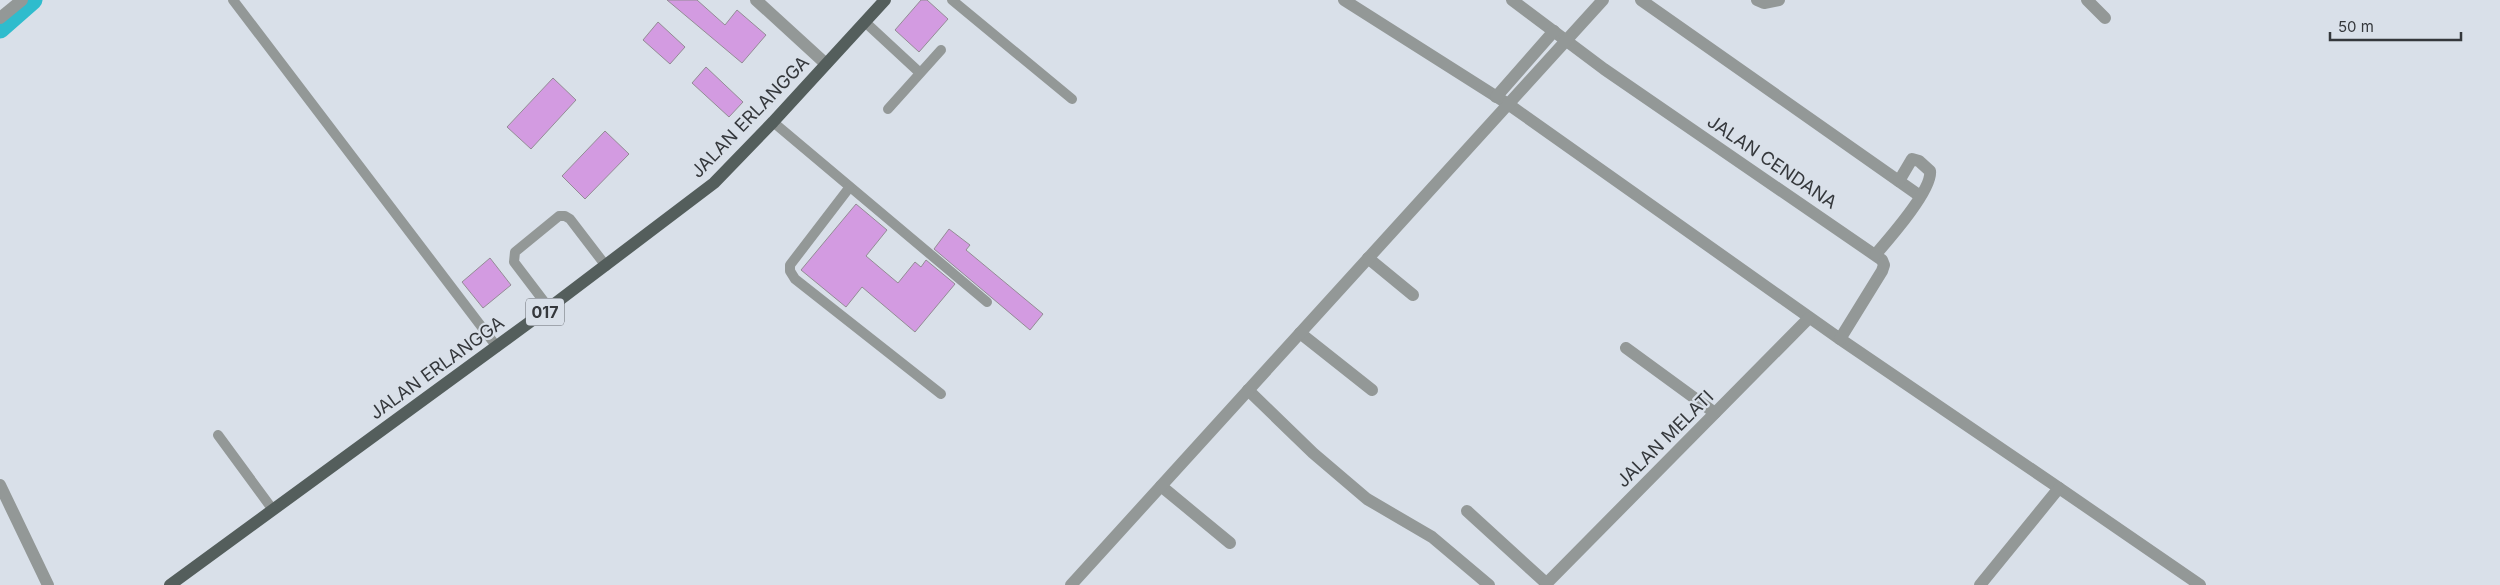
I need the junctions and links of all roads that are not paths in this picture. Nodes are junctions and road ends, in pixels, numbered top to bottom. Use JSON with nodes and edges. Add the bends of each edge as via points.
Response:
{"nodes":[{"id":1,"x":22,"y":0,"type":"edge"},
{"id":2,"x":233,"y":0,"type":"edge"},
{"id":3,"x":756,"y":0,"type":"edge"},
{"id":4,"x":885,"y":0,"type":"edge"},
{"id":5,"x":952,"y":0,"type":"edge"},
{"id":6,"x":1344,"y":0,"type":"edge"},
{"id":7,"x":1512,"y":0,"type":"edge"},
{"id":8,"x":1603,"y":0,"type":"edge"},
{"id":9,"x":1640,"y":0,"type":"edge"},
{"id":10,"x":1757,"y":0,"type":"edge"},
{"id":11,"x":1779,"y":0,"type":"edge"},
{"id":12,"x":2087,"y":0,"type":"edge"},
{"id":13,"x":0,"y":18,"type":"edge"},
{"id":14,"x":2105,"y":18,"type":"dead end"},
{"id":15,"x":865,"y":22,"type":"junction"},
{"id":16,"x":1554,"y":30,"type":"junction"},
{"id":17,"x":1566,"y":40,"type":"junction"},
{"id":18,"x":941,"y":50,"type":"dead end"},
{"id":19,"x":826,"y":64,"type":"junction"},
{"id":20,"x":919,"y":72,"type":"junction"},
{"id":21,"x":1496,"y":97,"type":"junction"},
{"id":22,"x":1072,"y":99,"type":"dead end"},
{"id":23,"x":1508,"y":104,"type":"junction"},
{"id":24,"x":888,"y":109,"type":"dead end"},
{"id":25,"x":773,"y":122,"type":"junction"},
{"id":26,"x":1900,"y":181,"type":"junction"},
{"id":27,"x":849,"y":188,"type":"junction"},
{"id":28,"x":1920,"y":196,"type":"junction"},
{"id":29,"x":1876,"y":254,"type":"junction"},
{"id":30,"x":1368,"y":258,"type":"junction"},
{"id":31,"x":606,"y":266,"type":"junction"},
{"id":32,"x":1413,"y":295,"type":"dead end"},
{"id":33,"x":987,"y":302,"type":"dead end"},
{"id":34,"x":550,"y":308,"type":"junction"},
{"id":35,"x":1809,"y":318,"type":"junction"},
{"id":36,"x":1300,"y":333,"type":"junction"},
{"id":37,"x":1840,"y":339,"type":"junction"},
{"id":38,"x":496,"y":347,"type":"junction"},
{"id":39,"x":1626,"y":348,"type":"dead end"},
{"id":40,"x":1248,"y":390,"type":"junction"},
{"id":41,"x":1372,"y":390,"type":"dead end"},
{"id":42,"x":941,"y":394,"type":"dead end"},
{"id":43,"x":1715,"y":413,"type":"junction"},
{"id":44,"x":218,"y":435,"type":"dead end"},
{"id":45,"x":0,"y":485,"type":"edge"},
{"id":46,"x":1161,"y":486,"type":"junction"},
{"id":47,"x":2059,"y":488,"type":"junction"},
{"id":48,"x":273,"y":510,"type":"junction"},
{"id":49,"x":1467,"y":511,"type":"dead end"},
{"id":50,"x":1230,"y":543,"type":"dead end"},
{"id":51,"x":1546,"y":584,"type":"edge"},
{"id":52,"x":48,"y":585,"type":"edge"},
{"id":53,"x":170,"y":585,"type":"edge"},
{"id":54,"x":1071,"y":585,"type":"edge"},
{"id":55,"x":1489,"y":585,"type":"edge"},
{"id":56,"x":1980,"y":585,"type":"edge"},
{"id":57,"x":2200,"y":585,"type":"edge"}],
"edges":[{"from":1,"to":13,"type":"street"},
{"from":2,"to":38,"type":"lane"},
{"from":3,"to":19,"type":"street"},
{"from":4,"to":15,"type":"main road","name":"JALAN ERLANGGA","number":"017"},
{"from":5,"to":22,"type":"lane"},
{"from":6,"to":21,"type":"street"},
{"from":7,"to":16,"type":"street","name":"JALAN CENDANA"},
{"from":8,"to":17,"type":"street"},
{"from":9,"to":26,"type":"street"},
{"from":10,"to":11,"type":"street","via":[[1764,3]]},
{"from":12,"to":14,"type":"street"},
{"from":15,"to":19,"type":"main road","name":"JALAN ERLANGGA","number":"017"},
{"from":15,"to":20,"type":"lane"},
{"from":16,"to":17,"type":"street","name":"JALAN CENDANA"},
{"from":16,"to":21,"type":"street"},
{"from":17,"to":23,"type":"street"},
{"from":17,"to":29,"type":"street","name":"JALAN CENDANA"},
{"from":18,"to":20,"type":"lane"},
{"from":19,"to":25,"type":"main road","name":"JALAN ERLANGGA","number":"017"},
{"from":20,"to":24,"type":"lane"},
{"from":21,"to":23,"type":"street"},
{"from":23,"to":30,"type":"street"},
{"from":23,"to":35,"type":"street"},
{"from":25,"to":27,"type":"lane"},
{"from":25,"to":31,"type":"main road","name":"JALAN ERLANGGA","number":"017","via":[[714,183]]},
{"from":26,"to":28,"type":"street"},
{"from":26,"to":28,"type":"street","via":[[1908,162],[1912,159],[1919,161],[1931,175]]},
{"from":27,"to":33,"type":"lane"},
{"from":27,"to":42,"type":"lane","via":[[790,265],[790,271],[795,279]]},
{"from":28,"to":29,"type":"street"},
{"from":29,"to":37,"type":"street","via":[[1884,265],[1882,271]]},
{"from":30,"to":32,"type":"street"},
{"from":30,"to":36,"type":"street"},
{"from":31,"to":34,"type":"main road","name":"JALAN ERLANGGA","number":"017"},
{"from":31,"to":34,"type":"lane","via":[[570,219],[559,216],[513,257]]},
{"from":34,"to":38,"type":"main road","name":"JALAN ERLANGGA","number":"017"},
{"from":35,"to":37,"type":"street"},
{"from":35,"to":43,"type":"street","name":"JALAN MELATI"},
{"from":36,"to":40,"type":"street"},
{"from":36,"to":41,"type":"street"},
{"from":37,"to":47,"type":"street"},
{"from":38,"to":48,"type":"main road","name":"JALAN ERLANGGA","number":"017"},
{"from":39,"to":43,"type":"street"},
{"from":40,"to":46,"type":"street"},
{"from":40,"to":55,"type":"street","via":[[1313,453],[1367,499],[1432,537]]},
{"from":43,"to":51,"type":"street","name":"JALAN MELATI"},
{"from":44,"to":48,"type":"lane"},
{"from":45,"to":52,"type":"street"},
{"from":46,"to":50,"type":"street"},
{"from":46,"to":54,"type":"street"},
{"from":47,"to":56,"type":"street"},
{"from":47,"to":57,"type":"street"},
{"from":48,"to":53,"type":"main road","name":"JALAN ERLANGGA","number":"017"},
{"from":49,"to":51,"type":"street"}]}
